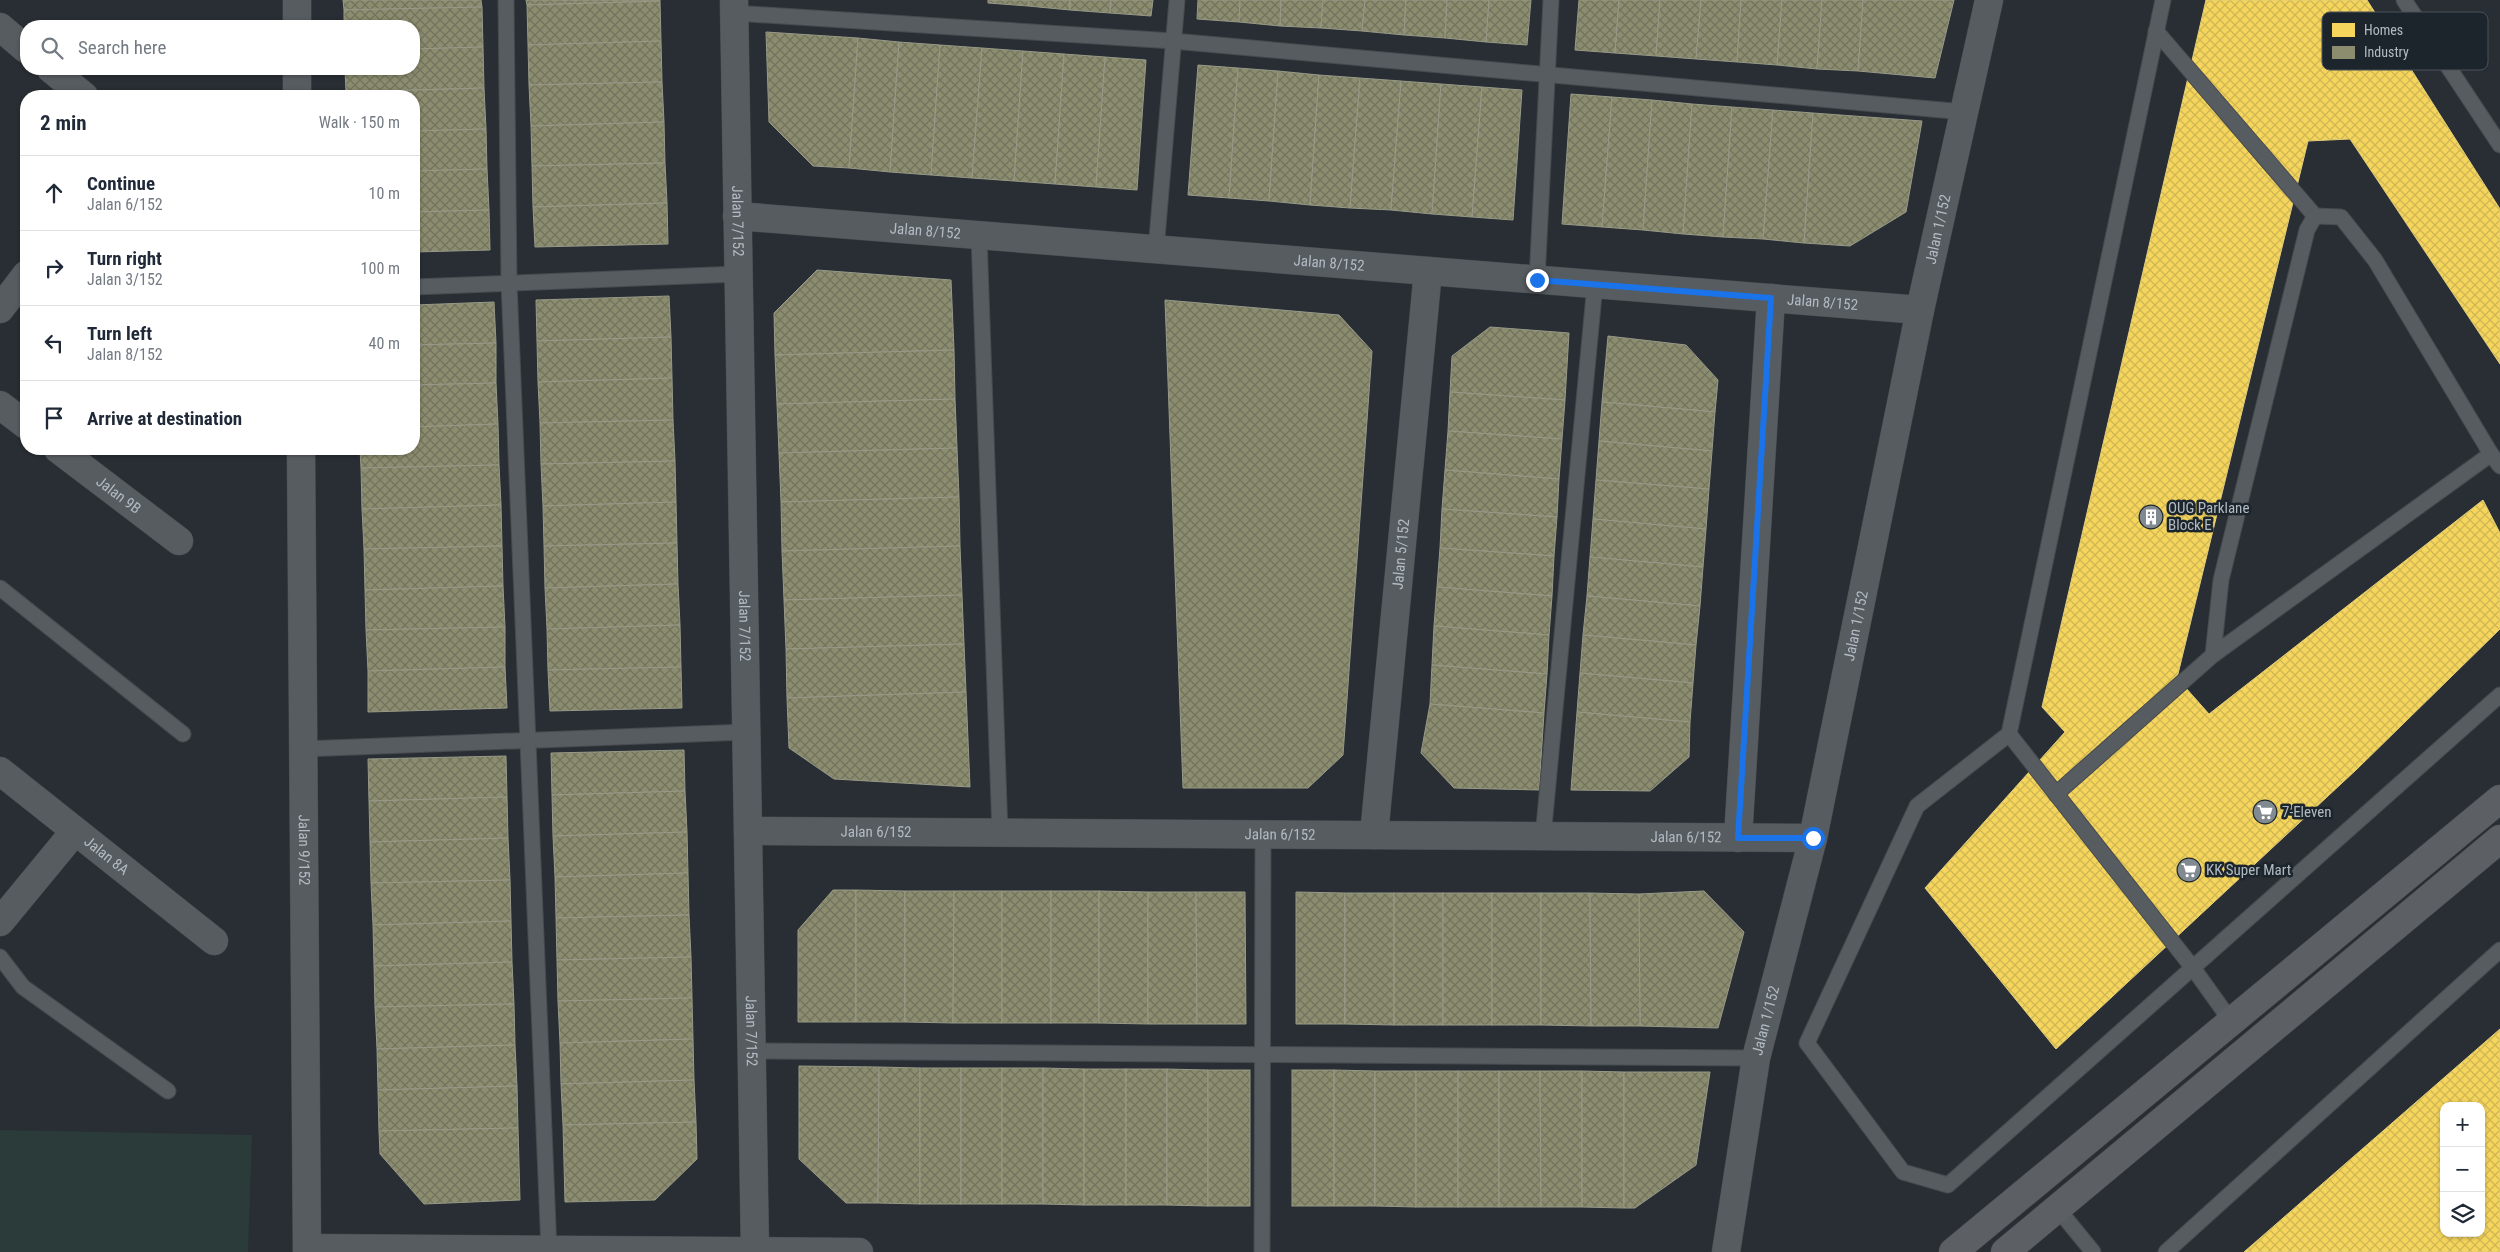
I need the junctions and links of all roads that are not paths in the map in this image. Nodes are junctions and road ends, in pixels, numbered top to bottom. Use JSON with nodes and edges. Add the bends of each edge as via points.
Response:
{"nodes":[{"id":1,"x":297,"y":0,"type":"edge"},
{"id":2,"x":506,"y":0,"type":"edge"},
{"id":3,"x":1176,"y":0,"type":"edge"},
{"id":4,"x":1551,"y":0,"type":"edge"},
{"id":5,"x":1989,"y":0,"type":"edge"},
{"id":6,"x":2163,"y":0,"type":"edge"},
{"id":7,"x":2404,"y":0,"type":"edge"},
{"id":8,"x":734,"y":6,"type":"edge"},
{"id":9,"x":2412,"y":12,"type":"edge"},
{"id":10,"x":297,"y":20,"type":"edge"},
{"id":11,"x":0,"y":27,"type":"edge"},
{"id":12,"x":2156,"y":31,"type":"junction"},
{"id":13,"x":1173,"y":41,"type":"junction"},
{"id":14,"x":20,"y":44,"type":"edge"},
{"id":15,"x":2450,"y":70,"type":"edge"},
{"id":16,"x":1548,"y":74,"type":"junction"},
{"id":17,"x":58,"y":75,"type":"edge"},
{"id":18,"x":297,"y":75,"type":"edge"},
{"id":19,"x":77,"y":90,"type":"edge"},
{"id":20,"x":297,"y":90,"type":"edge"},
{"id":21,"x":1964,"y":112,"type":"junction"},
{"id":22,"x":2500,"y":145,"type":"edge"},
{"id":23,"x":737,"y":216,"type":"junction"},
{"id":24,"x":2314,"y":216,"type":"junction"},
{"id":25,"x":979,"y":236,"type":"junction"},
{"id":26,"x":1156,"y":250,"type":"junction"},
{"id":27,"x":1428,"y":271,"type":"junction"},
{"id":28,"x":738,"y":274,"type":"junction"},
{"id":29,"x":1537,"y":280,"type":"junction"},
{"id":30,"x":20,"y":283,"type":"edge"},
{"id":31,"x":509,"y":283,"type":"junction"},
{"id":32,"x":1595,"y":284,"type":"junction"},
{"id":33,"x":420,"y":287,"type":"edge"},
{"id":34,"x":1771,"y":298,"type":"junction"},
{"id":35,"x":0,"y":309,"type":"edge"},
{"id":36,"x":1920,"y":310,"type":"junction"},
{"id":37,"x":0,"y":405,"type":"edge"},
{"id":38,"x":20,"y":420,"type":"edge"},
{"id":39,"x":66,"y":455,"type":"edge"},
{"id":40,"x":301,"y":455,"type":"edge"},
{"id":41,"x":2496,"y":460,"type":"edge"},
{"id":42,"x":179,"y":541,"type":"dead end"},
{"id":43,"x":0,"y":588,"type":"edge"},
{"id":44,"x":2213,"y":655,"type":"junction"},
{"id":45,"x":2500,"y":695,"type":"edge"},
{"id":46,"x":746,"y":732,"type":"junction"},
{"id":47,"x":183,"y":734,"type":"dead end"},
{"id":48,"x":2009,"y":734,"type":"junction"},
{"id":49,"x":528,"y":740,"type":"junction"},
{"id":50,"x":303,"y":749,"type":"junction"},
{"id":51,"x":0,"y":771,"type":"edge"},
{"id":52,"x":2056,"y":794,"type":"junction"},
{"id":53,"x":2500,"y":799,"type":"edge"},
{"id":54,"x":76,"y":831,"type":"junction"},
{"id":55,"x":748,"y":831,"type":"junction"},
{"id":56,"x":1000,"y":833,"type":"junction"},
{"id":57,"x":1263,"y":835,"type":"junction"},
{"id":58,"x":1374,"y":835,"type":"junction"},
{"id":59,"x":1543,"y":837,"type":"junction"},
{"id":60,"x":1738,"y":838,"type":"junction"},
{"id":61,"x":1813,"y":838,"type":"junction"},
{"id":62,"x":2500,"y":839,"type":"edge"},
{"id":63,"x":0,"y":922,"type":"edge"},
{"id":64,"x":214,"y":941,"type":"dead end"},
{"id":65,"x":2500,"y":950,"type":"edge"},
{"id":66,"x":0,"y":958,"type":"edge"},
{"id":67,"x":2192,"y":968,"type":"junction"},
{"id":68,"x":2231,"y":1021,"type":"junction"},
{"id":69,"x":2250,"y":1048,"type":"junction"},
{"id":70,"x":752,"y":1051,"type":"junction"},
{"id":71,"x":1262,"y":1055,"type":"junction"},
{"id":72,"x":1756,"y":1058,"type":"junction"},
{"id":73,"x":168,"y":1091,"type":"dead end"},
{"id":74,"x":2057,"y":1208,"type":"junction"},
{"id":75,"x":307,"y":1250,"type":"edge"},
{"id":76,"x":549,"y":1250,"type":"junction"},
{"id":77,"x":755,"y":1251,"type":"edge"},
{"id":78,"x":784,"y":1252,"type":"edge"},
{"id":79,"x":859,"y":1252,"type":"edge"},
{"id":80,"x":1262,"y":1252,"type":"edge"},
{"id":81,"x":1726,"y":1252,"type":"edge"},
{"id":82,"x":1953,"y":1252,"type":"edge"},
{"id":83,"x":2004,"y":1252,"type":"edge"},
{"id":84,"x":2093,"y":1252,"type":"edge"},
{"id":85,"x":2166,"y":1252,"type":"edge"}],
"edges":[{"from":1,"to":10,"type":"street"},
{"from":2,"to":31,"type":"lane"},
{"from":3,"to":13,"type":"lane"},
{"from":4,"to":16,"type":"lane"},
{"from":5,"to":21,"type":"street","name":"Jalan 1/152"},
{"from":6,"to":12,"type":"lane"},
{"from":7,"to":9,"type":"lane"},
{"from":8,"to":13,"type":"lane"},
{"from":8,"to":23,"type":"street","name":"Jalan 7/152"},
{"from":11,"to":14,"type":"street"},
{"from":12,"to":24,"type":"lane"},
{"from":12,"to":48,"type":"lane"},
{"from":13,"to":16,"type":"lane"},
{"from":13,"to":26,"type":"lane"},
{"from":15,"to":22,"type":"lane"},
{"from":16,"to":21,"type":"lane"},
{"from":16,"to":29,"type":"lane"},
{"from":17,"to":19,"type":"street"},
{"from":18,"to":20,"type":"street"},
{"from":21,"to":36,"type":"street","name":"Jalan 1/152"},
{"from":23,"to":25,"type":"street","name":"Jalan 8/152"},
{"from":23,"to":28,"type":"street","name":"Jalan 7/152"},
{"from":24,"to":41,"type":"lane","via":[[2341,217],[2375,260]]},
{"from":24,"to":44,"type":"lane","via":[[2307,230],[2221,580]]},
{"from":25,"to":26,"type":"street","name":"Jalan 8/152"},
{"from":25,"to":56,"type":"lane"},
{"from":26,"to":27,"type":"street","name":"Jalan 8/152"},
{"from":27,"to":29,"type":"street","name":"Jalan 8/152"},
{"from":27,"to":58,"type":"street","name":"Jalan 5/152"},
{"from":28,"to":31,"type":"lane"},
{"from":28,"to":46,"type":"street","name":"Jalan 7/152"},
{"from":29,"to":32,"type":"street","name":"Jalan 8/152"},
{"from":30,"to":35,"type":"street"},
{"from":31,"to":33,"type":"lane"},
{"from":31,"to":49,"type":"lane"},
{"from":32,"to":34,"type":"street","name":"Jalan 8/152"},
{"from":32,"to":59,"type":"lane"},
{"from":34,"to":36,"type":"street","name":"Jalan 8/152"},
{"from":34,"to":60,"type":"street"},
{"from":36,"to":61,"type":"street","name":"Jalan 1/152"},
{"from":37,"to":38,"type":"street"},
{"from":39,"to":42,"type":"street","name":"Jalan 9B"},
{"from":40,"to":50,"type":"street","name":"Jalan 9/152"},
{"from":41,"to":44,"type":"lane"},
{"from":43,"to":47,"type":"lane"},
{"from":44,"to":52,"type":"lane"},
{"from":45,"to":67,"type":"lane"},
{"from":46,"to":49,"type":"lane"},
{"from":46,"to":55,"type":"street","name":"Jalan 7/152"},
{"from":48,"to":52,"type":"lane"},
{"from":48,"to":67,"type":"lane","via":[[1917,806],[1807,1043],[1904,1172],[1948,1185]]},
{"from":49,"to":50,"type":"lane"},
{"from":49,"to":76,"type":"lane"},
{"from":50,"to":75,"type":"street","name":"Jalan 9/152"},
{"from":51,"to":54,"type":"street","name":"Jalan 8A"},
{"from":52,"to":67,"type":"lane"},
{"from":53,"to":68,"type":"street"},
{"from":54,"to":63,"type":"street"},
{"from":54,"to":64,"type":"street","name":"Jalan 8A"},
{"from":55,"to":56,"type":"street","name":"Jalan 6/152"},
{"from":55,"to":70,"type":"street","name":"Jalan 7/152"},
{"from":56,"to":57,"type":"street","name":"Jalan 6/152"},
{"from":57,"to":58,"type":"street","name":"Jalan 6/152"},
{"from":57,"to":71,"type":"lane"},
{"from":58,"to":59,"type":"street","name":"Jalan 6/152"},
{"from":59,"to":60,"type":"street","name":"Jalan 6/152"},
{"from":60,"to":61,"type":"street","name":"Jalan 6/152"},
{"from":61,"to":72,"type":"street","name":"Jalan 1/152"},
{"from":62,"to":69,"type":"street"},
{"from":65,"to":85,"type":"lane"},
{"from":66,"to":73,"type":"lane","via":[[22,987]]},
{"from":67,"to":68,"type":"lane"},
{"from":68,"to":69,"type":"street"},
{"from":68,"to":82,"type":"street"},
{"from":69,"to":74,"type":"street"},
{"from":70,"to":71,"type":"lane"},
{"from":70,"to":77,"type":"street","name":"Jalan 7/152"},
{"from":71,"to":72,"type":"lane"},
{"from":71,"to":80,"type":"lane"},
{"from":72,"to":81,"type":"street","name":"Jalan 1/152"},
{"from":74,"to":83,"type":"street"},
{"from":74,"to":84,"type":"lane"},
{"from":75,"to":76,"type":"street"},
{"from":76,"to":77,"type":"street"},
{"from":77,"to":78,"type":"street"},
{"from":78,"to":79,"type":"street"}]}
